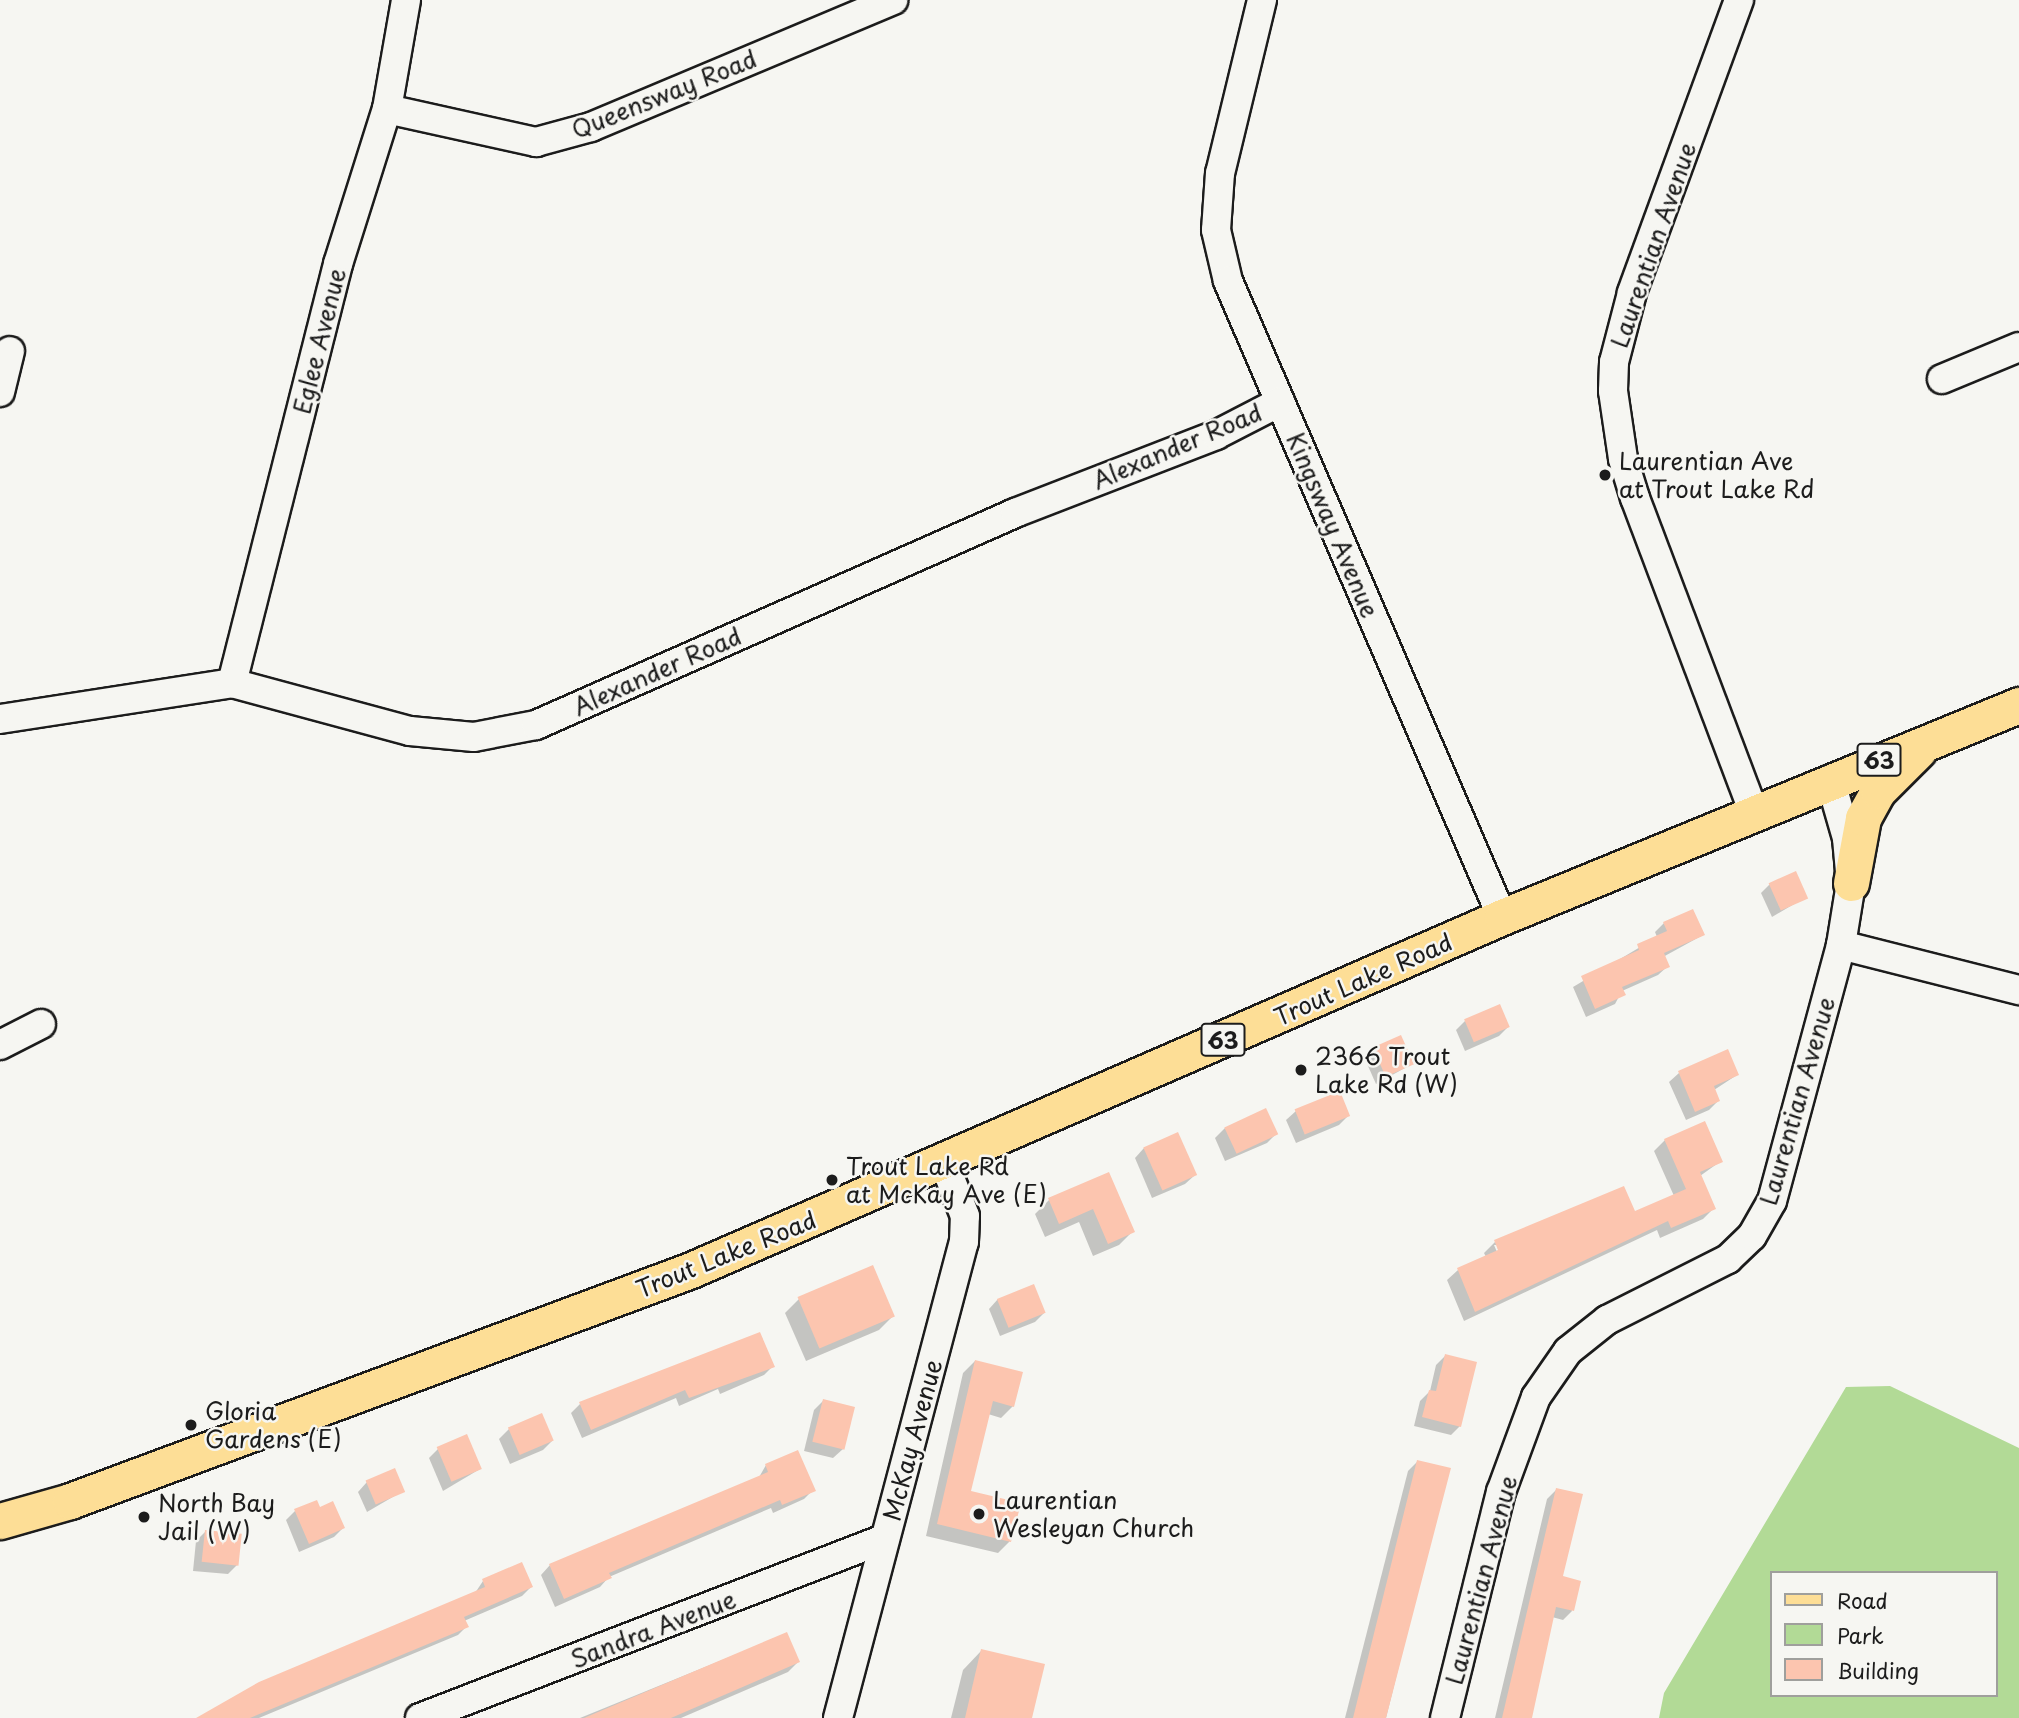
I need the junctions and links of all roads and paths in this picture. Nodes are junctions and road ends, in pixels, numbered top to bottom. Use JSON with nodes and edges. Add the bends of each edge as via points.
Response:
{"nodes":[{"id":1,"x":406,"y":0,"type":"edge"},
{"id":2,"x":893,"y":0,"type":"edge"},
{"id":3,"x":1262,"y":0,"type":"edge"},
{"id":4,"x":1739,"y":0,"type":"edge"},
{"id":5,"x":387,"y":109,"type":"junction"},
{"id":6,"x":2019,"y":347,"type":"edge"},
{"id":7,"x":10,"y":351,"type":"dead end"},
{"id":8,"x":1942,"y":379,"type":"dead end"},
{"id":9,"x":0,"y":392,"type":"edge"},
{"id":10,"x":1280,"y":401,"type":"junction"},
{"id":11,"x":232,"y":683,"type":"junction"},
{"id":12,"x":2019,"y":705,"type":"edge"},
{"id":13,"x":0,"y":719,"type":"edge"},
{"id":14,"x":1927,"y":741,"type":"junction"},
{"id":15,"x":1830,"y":779,"type":"junction"},
{"id":16,"x":1753,"y":811,"type":"junction"},
{"id":17,"x":1851,"y":883,"type":"junction"},
{"id":18,"x":1503,"y":917,"type":"junction"},
{"id":19,"x":1841,"y":946,"type":"junction"},
{"id":20,"x":2019,"y":990,"type":"edge"},
{"id":21,"x":41,"y":1024,"type":"dead end"},
{"id":22,"x":0,"y":1045,"type":"edge"},
{"id":23,"x":944,"y":1163,"type":"junction"},
{"id":24,"x":0,"y":1521,"type":"edge"},
{"id":25,"x":885,"y":1539,"type":"junction"},
{"id":26,"x":420,"y":1718,"type":"edge"},
{"id":27,"x":838,"y":1718,"type":"edge"},
{"id":28,"x":1445,"y":1718,"type":"edge"}],
"edges":[{"from":1,"to":5,"type":"street","name":"Eglee Avenue"},
{"from":2,"to":5,"type":"street","name":"Queensway Road","via":[[592,127],[536,142]]},
{"from":3,"to":10,"type":"street","name":"Kingsway Avenue","via":[[1220,173],[1216,230],[1228,281]]},
{"from":4,"to":16,"type":"street","name":"Laurentian Avenue","via":[[1632,293],[1614,362],[1613,390],[1623,459]]},
{"from":5,"to":11,"type":"street","name":"Eglee Avenue","via":[[338,264]]},
{"from":6,"to":8,"type":"street"},
{"from":7,"to":9,"type":"street"},
{"from":10,"to":11,"type":"street","name":"Alexander Road","via":[[1216,435],[1015,513],[536,725],[474,737],[410,731]]},
{"from":10,"to":18,"type":"street","name":"Kingsway Avenue"},
{"from":11,"to":13,"type":"street","name":"Alexander Road"},
{"from":12,"to":14,"type":"main road","name":"Trout Lake Road","number":"63"},
{"from":14,"to":15,"type":"main road","name":"Trout Lake Road","number":"63"},
{"from":14,"to":17,"type":"main road","via":[[1878,791],[1863,818]]},
{"from":15,"to":16,"type":"main road","name":"Trout Lake Road","number":"63"},
{"from":15,"to":17,"type":"street","name":"Laurentian Avenue","via":[[1847,838]]},
{"from":16,"to":18,"type":"main road","name":"Trout Lake Road","number":"63"},
{"from":17,"to":19,"type":"street","name":"Laurentian Avenue"},
{"from":18,"to":23,"type":"main road","name":"Trout Lake Road","number":"63"},
{"from":19,"to":20,"type":"street"},
{"from":19,"to":28,"type":"street","name":"Laurentian Avenue","via":[[1772,1201],[1752,1236],[1728,1259],[1607,1320],[1567,1351],[1536,1397],[1501,1492]]},
{"from":21,"to":22,"type":"street"},
{"from":23,"to":24,"type":"main road","name":"Trout Lake Road","via":[[691,1270],[397,1382],[70,1501]]},
{"from":23,"to":25,"type":"street","name":"McKay Avenue","via":[[965,1216],[964,1242]]},
{"from":25,"to":26,"type":"street","name":"Sandra Avenue"},
{"from":25,"to":27,"type":"street","name":"McKay Avenue"}]}
